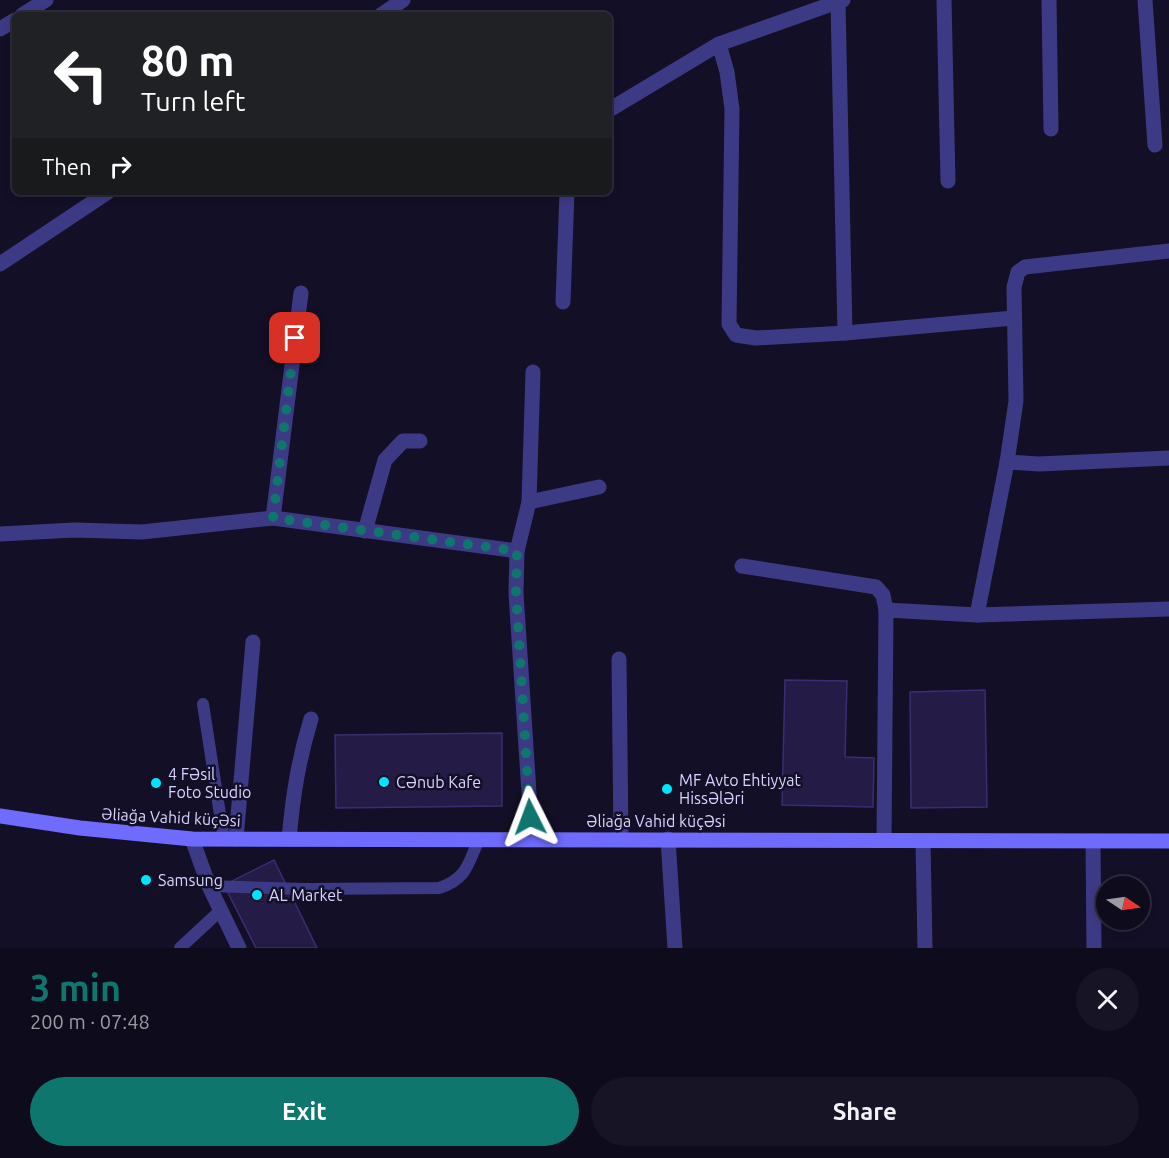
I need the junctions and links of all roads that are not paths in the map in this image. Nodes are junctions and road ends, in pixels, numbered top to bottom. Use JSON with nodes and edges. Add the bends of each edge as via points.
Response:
{"nodes":[{"id":1,"x":46,"y":0,"type":"edge"},
{"id":2,"x":403,"y":0,"type":"edge"},
{"id":3,"x":944,"y":0,"type":"edge"},
{"id":4,"x":1049,"y":0,"type":"edge"},
{"id":5,"x":1144,"y":0,"type":"edge"},
{"id":6,"x":841,"y":1,"type":"edge"},
{"id":7,"x":27,"y":12,"type":"edge"},
{"id":8,"x":385,"y":12,"type":"edge"},
{"id":9,"x":719,"y":44,"type":"junction"},
{"id":10,"x":612,"y":108,"type":"edge"},
{"id":11,"x":1051,"y":129,"type":"dead end"},
{"id":12,"x":1155,"y":145,"type":"dead end"},
{"id":13,"x":948,"y":181,"type":"dead end"},
{"id":14,"x":104,"y":195,"type":"edge"},
{"id":15,"x":567,"y":195,"type":"edge"},
{"id":16,"x":1169,"y":251,"type":"edge"},
{"id":17,"x":0,"y":264,"type":"edge"},
{"id":18,"x":301,"y":293,"type":"dead end"},
{"id":19,"x":563,"y":302,"type":"dead end"},
{"id":20,"x":1014,"y":318,"type":"junction"},
{"id":21,"x":845,"y":333,"type":"junction"},
{"id":22,"x":533,"y":372,"type":"dead end"},
{"id":23,"x":420,"y":441,"type":"dead end"},
{"id":24,"x":1169,"y":458,"type":"edge"},
{"id":25,"x":1007,"y":462,"type":"junction"},
{"id":26,"x":599,"y":487,"type":"dead end"},
{"id":27,"x":529,"y":502,"type":"junction"},
{"id":28,"x":273,"y":518,"type":"junction"},
{"id":29,"x":365,"y":531,"type":"junction"},
{"id":30,"x":0,"y":534,"type":"edge"},
{"id":31,"x":517,"y":551,"type":"junction"},
{"id":32,"x":742,"y":566,"type":"dead end"},
{"id":33,"x":1169,"y":609,"type":"edge"},
{"id":34,"x":886,"y":610,"type":"junction"},
{"id":35,"x":977,"y":615,"type":"junction"},
{"id":36,"x":253,"y":642,"type":"dead end"},
{"id":37,"x":619,"y":659,"type":"dead end"},
{"id":38,"x":202,"y":704,"type":"dead end"},
{"id":39,"x":311,"y":719,"type":"dead end"},
{"id":40,"x":0,"y":816,"type":"edge"},
{"id":41,"x":192,"y":839,"type":"junction"},
{"id":42,"x":289,"y":839,"type":"junction"},
{"id":43,"x":479,"y":839,"type":"junction"},
{"id":44,"x":532,"y":839,"type":"junction"},
{"id":45,"x":621,"y":839,"type":"junction"},
{"id":46,"x":668,"y":839,"type":"junction"},
{"id":47,"x":230,"y":840,"type":"junction"},
{"id":48,"x":884,"y":840,"type":"junction"},
{"id":49,"x":923,"y":841,"type":"junction"},
{"id":50,"x":1093,"y":841,"type":"junction"},
{"id":51,"x":1169,"y":841,"type":"edge"},
{"id":52,"x":209,"y":886,"type":"junction"},
{"id":53,"x":220,"y":910,"type":"junction"},
{"id":54,"x":180,"y":948,"type":"edge"},
{"id":55,"x":239,"y":948,"type":"edge"},
{"id":56,"x":675,"y":948,"type":"edge"},
{"id":57,"x":925,"y":948,"type":"edge"},
{"id":58,"x":1094,"y":948,"type":"edge"}],
"edges":[{"from":1,"to":7,"type":"street"},
{"from":2,"to":8,"type":"street"},
{"from":3,"to":13,"type":"street"},
{"from":4,"to":11,"type":"street"},
{"from":5,"to":12,"type":"street"},
{"from":6,"to":9,"type":"street"},
{"from":6,"to":21,"type":"street"},
{"from":9,"to":10,"type":"street"},
{"from":9,"to":21,"type":"street","via":[[732,109],[729,324],[736,334],[756,338]]},
{"from":14,"to":17,"type":"street"},
{"from":15,"to":19,"type":"street"},
{"from":16,"to":20,"type":"street","via":[[1025,267],[1018,272],[1014,287]]},
{"from":18,"to":28,"type":"street"},
{"from":20,"to":21,"type":"street"},
{"from":20,"to":25,"type":"street","via":[[1016,401]]},
{"from":22,"to":27,"type":"street"},
{"from":23,"to":29,"type":"street","via":[[402,441],[385,460]]},
{"from":24,"to":25,"type":"street"},
{"from":25,"to":35,"type":"street"},
{"from":26,"to":27,"type":"street"},
{"from":27,"to":31,"type":"street"},
{"from":28,"to":29,"type":"street"},
{"from":28,"to":30,"type":"street","via":[[142,532]]},
{"from":29,"to":31,"type":"street"},
{"from":31,"to":44,"type":"street","via":[[516,593]]},
{"from":32,"to":34,"type":"street","via":[[876,587],[883,595]]},
{"from":33,"to":35,"type":"street"},
{"from":34,"to":35,"type":"street"},
{"from":34,"to":48,"type":"street"},
{"from":36,"to":47,"type":"street"},
{"from":37,"to":45,"type":"street"},
{"from":38,"to":47,"type":"lane"},
{"from":39,"to":42,"type":"street","via":[[293,789]]},
{"from":40,"to":41,"type":"main road","name":"Əliağa Vahid küçəsi"},
{"from":41,"to":47,"type":"main road","name":"Əliağa Vahid küçəsi"},
{"from":41,"to":52,"type":"street"},
{"from":42,"to":43,"type":"main road","name":"Əliağa Vahid küçəsi"},
{"from":42,"to":47,"type":"main road","name":"Əliağa Vahid küçəsi"},
{"from":43,"to":44,"type":"main road","name":"Əliağa Vahid küçəsi"},
{"from":43,"to":52,"type":"lane","via":[[466,870],[453,883],[439,888]]},
{"from":44,"to":45,"type":"main road","name":"Əliağa Vahid küçəsi"},
{"from":45,"to":46,"type":"main road","name":"Əliağa Vahid küçəsi"},
{"from":46,"to":48,"type":"main road","name":"Əliağa Vahid küçəsi"},
{"from":46,"to":56,"type":"street"},
{"from":48,"to":49,"type":"main road","name":"Əliağa Vahid küçəsi"},
{"from":49,"to":50,"type":"main road","name":"Əliağa Vahid küçəsi"},
{"from":49,"to":57,"type":"street"},
{"from":50,"to":51,"type":"main road","name":"Əliağa Vahid küçəsi"},
{"from":50,"to":58,"type":"street"},
{"from":52,"to":53,"type":"street"},
{"from":53,"to":54,"type":"lane"},
{"from":53,"to":55,"type":"street"}]}
